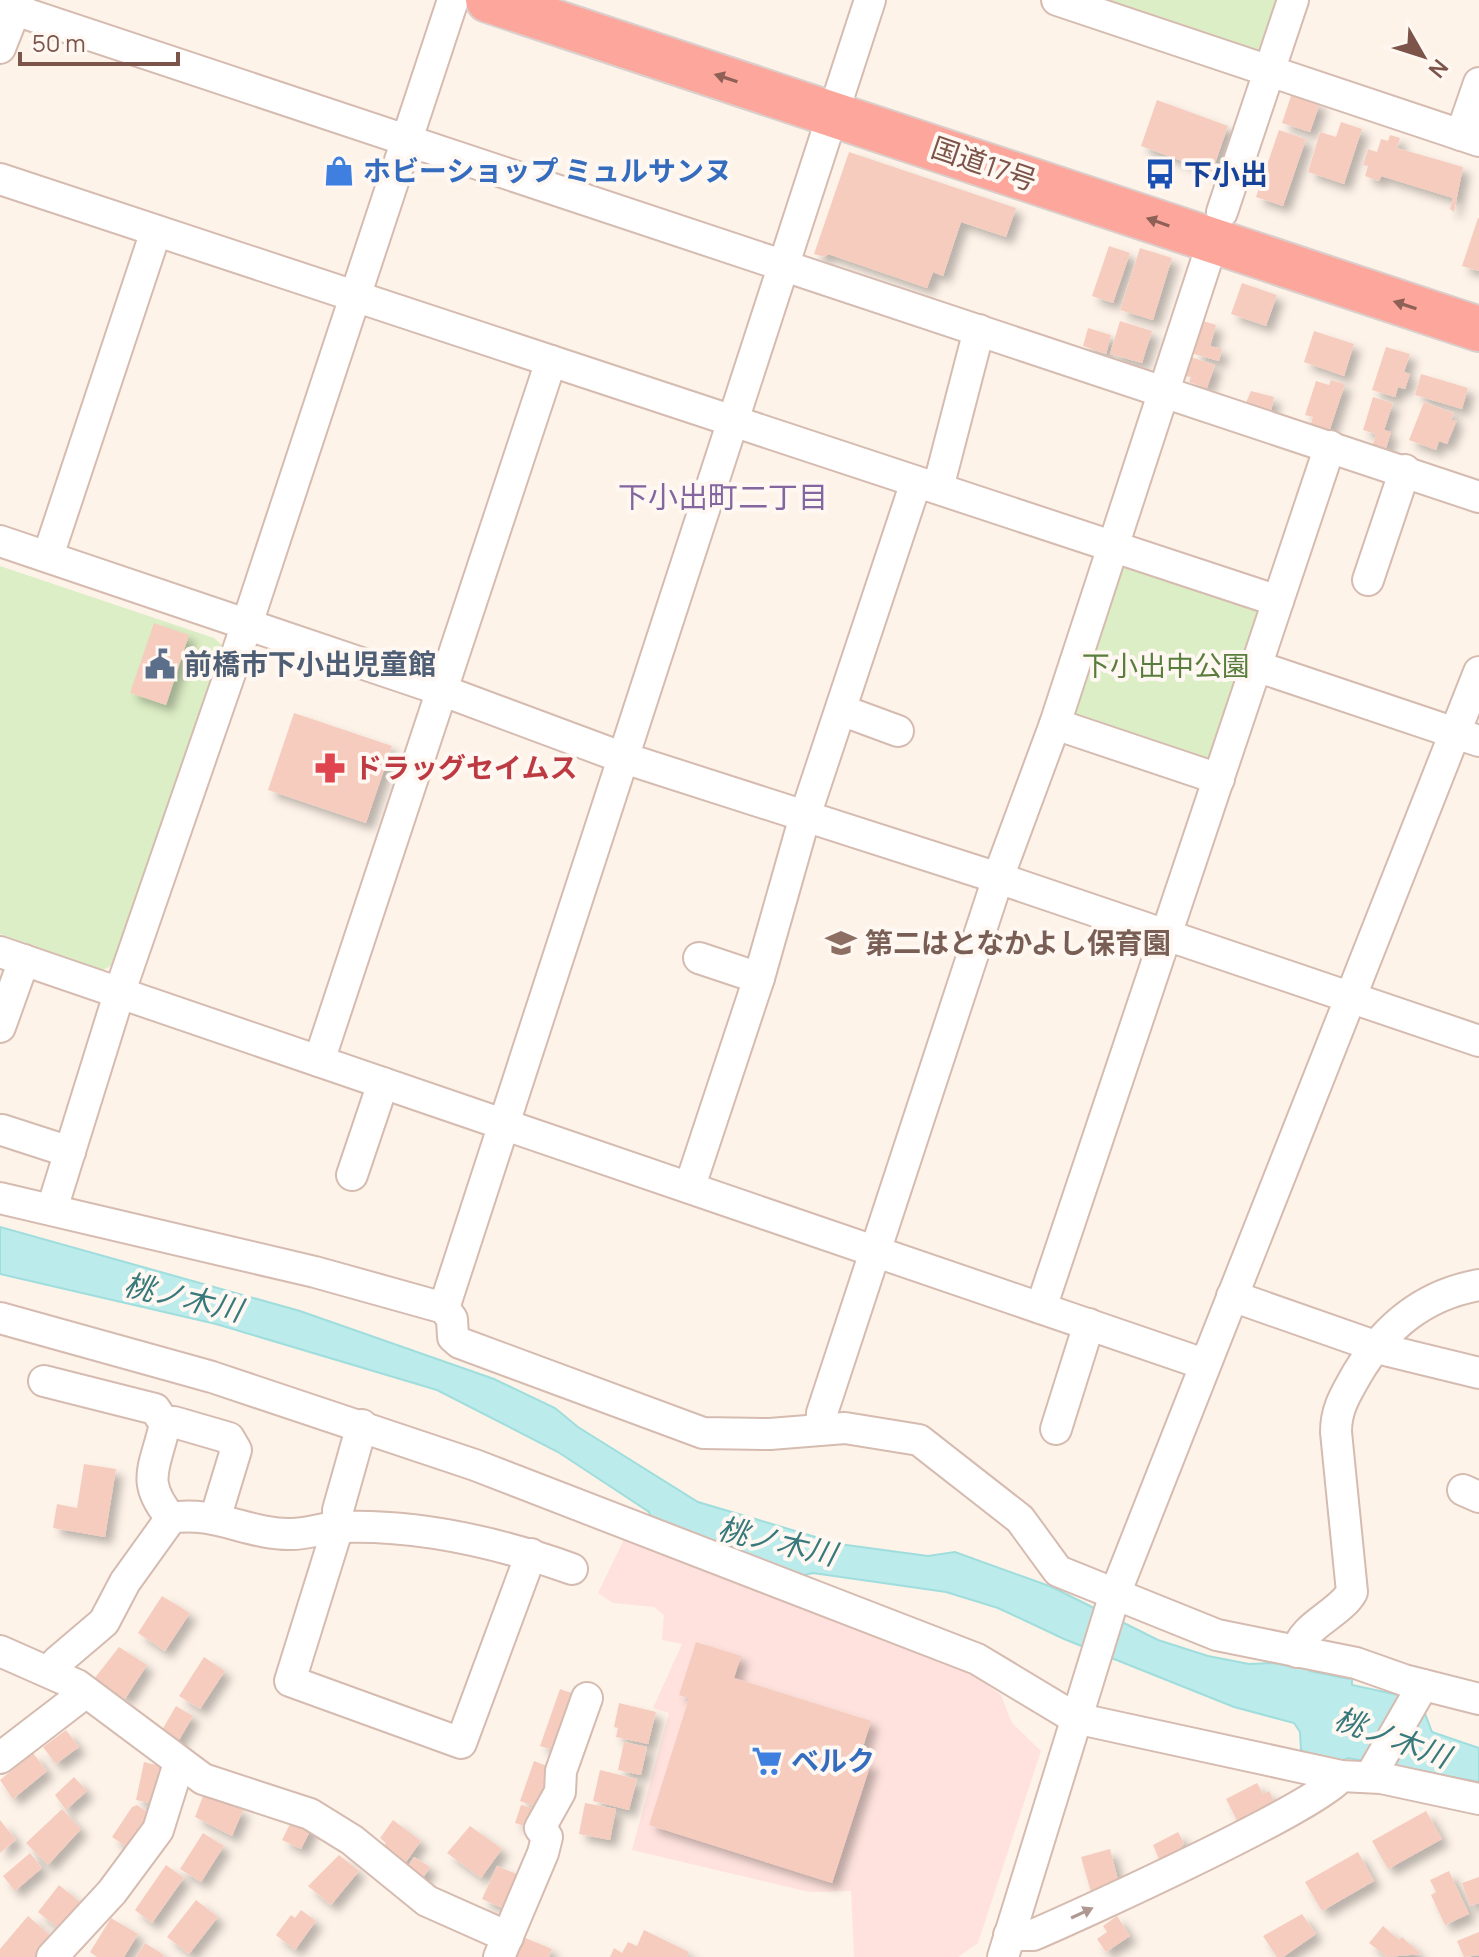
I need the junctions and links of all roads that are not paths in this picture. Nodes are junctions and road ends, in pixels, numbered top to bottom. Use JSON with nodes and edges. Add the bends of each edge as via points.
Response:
{"nodes":[{"id":1,"x":453,"y":0,"type":"edge"},
{"id":2,"x":488,"y":0,"type":"edge"},
{"id":3,"x":584,"y":0,"type":"edge"},
{"id":4,"x":870,"y":0,"type":"edge"},
{"id":5,"x":1293,"y":0,"type":"edge"},
{"id":6,"x":1068,"y":2,"type":"edge"},
{"id":7,"x":12,"y":5,"type":"edge"},
{"id":8,"x":0,"y":48,"type":"edge"},
{"id":9,"x":1269,"y":72,"type":"junction"},
{"id":10,"x":1479,"y":83,"type":"edge"},
{"id":11,"x":839,"y":100,"type":"junction"},
{"id":12,"x":406,"y":138,"type":"junction"},
{"id":13,"x":1470,"y":138,"type":"edge"},
{"id":14,"x":0,"y":179,"type":"edge"},
{"id":15,"x":1218,"y":227,"type":"junction"},
{"id":16,"x":156,"y":231,"type":"junction"},
{"id":17,"x":785,"y":266,"type":"junction"},
{"id":18,"x":355,"y":296,"type":"junction"},
{"id":19,"x":1479,"y":300,"type":"edge"},
{"id":20,"x":1479,"y":329,"type":"edge"},
{"id":21,"x":979,"y":330,"type":"junction"},
{"id":22,"x":551,"y":361,"type":"junction"},
{"id":23,"x":1165,"y":389,"type":"junction"},
{"id":24,"x":732,"y":421,"type":"junction"},
{"id":25,"x":1330,"y":446,"type":"junction"},
{"id":26,"x":1405,"y":470,"type":"junction"},
{"id":27,"x":927,"y":485,"type":"junction"},
{"id":28,"x":1479,"y":497,"type":"edge"},
{"id":29,"x":0,"y":541,"type":"edge"},
{"id":30,"x":1112,"y":548,"type":"junction"},
{"id":31,"x":48,"y":556,"type":"junction"},
{"id":32,"x":1368,"y":580,"type":"dead end"},
{"id":33,"x":1278,"y":601,"type":"junction"},
{"id":34,"x":246,"y":627,"type":"junction"},
{"id":35,"x":1256,"y":666,"type":"junction"},
{"id":36,"x":1479,"y":672,"type":"edge"},
{"id":37,"x":441,"y":690,"type":"junction"},
{"id":38,"x":841,"y":710,"type":"junction"},
{"id":39,"x":1055,"y":724,"type":"junction"},
{"id":40,"x":898,"y":731,"type":"dead end"},
{"id":41,"x":1467,"y":737,"type":"edge"},
{"id":42,"x":621,"y":757,"type":"junction"},
{"id":43,"x":1219,"y":779,"type":"junction"},
{"id":44,"x":805,"y":816,"type":"junction"},
{"id":45,"x":998,"y":878,"type":"junction"},
{"id":46,"x":1166,"y":936,"type":"junction"},
{"id":47,"x":12,"y":956,"type":"edge"},
{"id":48,"x":699,"y":958,"type":"dead end"},
{"id":49,"x":759,"y":978,"type":"junction"},
{"id":50,"x":119,"y":994,"type":"junction"},
{"id":51,"x":1350,"y":999,"type":"junction"},
{"id":52,"x":0,"y":1027,"type":"edge"},
{"id":53,"x":1479,"y":1041,"type":"edge"},
{"id":54,"x":319,"y":1061,"type":"junction"},
{"id":55,"x":383,"y":1083,"type":"junction"},
{"id":56,"x":507,"y":1125,"type":"junction"},
{"id":57,"x":2,"y":1130,"type":"dead end"},
{"id":58,"x":70,"y":1152,"type":"junction"},
{"id":59,"x":352,"y":1175,"type":"dead end"},
{"id":60,"x":690,"y":1186,"type":"junction"},
{"id":61,"x":0,"y":1198,"type":"edge"},
{"id":62,"x":52,"y":1209,"type":"junction"},
{"id":63,"x":875,"y":1250,"type":"junction"},
{"id":64,"x":1479,"y":1285,"type":"edge"},
{"id":65,"x":1232,"y":1296,"type":"junction"},
{"id":66,"x":444,"y":1308,"type":"junction"},
{"id":67,"x":1041,"y":1308,"type":"junction"},
{"id":68,"x":0,"y":1318,"type":"edge"},
{"id":69,"x":1089,"y":1324,"type":"junction"},
{"id":70,"x":1375,"y":1346,"type":"junction"},
{"id":71,"x":1204,"y":1364,"type":"junction"},
{"id":72,"x":1479,"y":1373,"type":"edge"},
{"id":73,"x":44,"y":1381,"type":"dead end"},
{"id":74,"x":165,"y":1424,"type":"junction"},
{"id":75,"x":362,"y":1425,"type":"junction"},
{"id":76,"x":821,"y":1427,"type":"junction"},
{"id":77,"x":1056,"y":1429,"type":"dead end"},
{"id":78,"x":171,"y":1518,"type":"junction"},
{"id":79,"x":215,"y":1519,"type":"junction"},
{"id":80,"x":338,"y":1527,"type":"junction"},
{"id":81,"x":531,"y":1554,"type":"junction"},
{"id":82,"x":572,"y":1569,"type":"dead end"},
{"id":83,"x":1113,"y":1598,"type":"junction"},
{"id":84,"x":0,"y":1651,"type":"edge"},
{"id":85,"x":1297,"y":1652,"type":"junction"},
{"id":86,"x":52,"y":1673,"type":"junction"},
{"id":87,"x":1422,"y":1689,"type":"junction"},
{"id":88,"x":86,"y":1692,"type":"junction"},
{"id":89,"x":587,"y":1698,"type":"dead end"},
{"id":90,"x":1479,"y":1699,"type":"edge"},
{"id":91,"x":1078,"y":1708,"type":"junction"},
{"id":92,"x":0,"y":1758,"type":"edge"},
{"id":93,"x":179,"y":1763,"type":"junction"},
{"id":94,"x":1361,"y":1774,"type":"junction"},
{"id":95,"x":1479,"y":1799,"type":"edge"},
{"id":96,"x":1006,"y":1946,"type":"edge"},
{"id":97,"x":504,"y":1947,"type":"edge"},
{"id":98,"x":67,"y":1952,"type":"edge"}],
"edges":[{"from":1,"to":12,"type":"street"},
{"from":11,"to":2,"type":"highway","name":"国道17号","one_way":true},
{"from":3,"to":11,"type":"highway","name":"国道17号"},
{"from":4,"to":11,"type":"street"},
{"from":5,"to":9,"type":"street"},
{"from":6,"to":9,"type":"street"},
{"from":7,"to":8,"type":"street"},
{"from":7,"to":12,"type":"street"},
{"from":9,"to":13,"type":"street"},
{"from":9,"to":15,"type":"street"},
{"from":10,"to":13,"type":"street"},
{"from":11,"to":15,"type":"highway","name":"国道17号"},
{"from":11,"to":17,"type":"street"},
{"from":12,"to":17,"type":"street"},
{"from":12,"to":18,"type":"street"},
{"from":14,"to":16,"type":"street"},
{"from":15,"to":19,"type":"highway","name":"国道17号"},
{"from":20,"to":15,"type":"highway","name":"国道17号","one_way":true},
{"from":15,"to":23,"type":"street"},
{"from":16,"to":18,"type":"street"},
{"from":16,"to":31,"type":"street"},
{"from":17,"to":21,"type":"street"},
{"from":17,"to":24,"type":"street"},
{"from":18,"to":22,"type":"street"},
{"from":18,"to":34,"type":"street"},
{"from":21,"to":23,"type":"street"},
{"from":21,"to":27,"type":"street"},
{"from":22,"to":24,"type":"street"},
{"from":22,"to":37,"type":"street"},
{"from":23,"to":25,"type":"street"},
{"from":23,"to":30,"type":"street"},
{"from":24,"to":27,"type":"street"},
{"from":24,"to":42,"type":"street"},
{"from":25,"to":26,"type":"street"},
{"from":25,"to":33,"type":"street"},
{"from":26,"to":28,"type":"street"},
{"from":26,"to":32,"type":"street"},
{"from":27,"to":30,"type":"street"},
{"from":27,"to":38,"type":"street"},
{"from":29,"to":31,"type":"street"},
{"from":30,"to":33,"type":"street"},
{"from":30,"to":39,"type":"street"},
{"from":31,"to":34,"type":"street"},
{"from":33,"to":35,"type":"street"},
{"from":34,"to":37,"type":"street"},
{"from":34,"to":50,"type":"street"},
{"from":35,"to":41,"type":"street"},
{"from":35,"to":43,"type":"street"},
{"from":36,"to":41,"type":"street"},
{"from":37,"to":42,"type":"street"},
{"from":37,"to":54,"type":"street"},
{"from":38,"to":40,"type":"street"},
{"from":38,"to":44,"type":"street"},
{"from":39,"to":43,"type":"street"},
{"from":39,"to":45,"type":"street"},
{"from":41,"to":51,"type":"street"},
{"from":42,"to":44,"type":"street"},
{"from":42,"to":56,"type":"street"},
{"from":43,"to":46,"type":"street"},
{"from":44,"to":45,"type":"street"},
{"from":44,"to":49,"type":"street"},
{"from":45,"to":46,"type":"street"},
{"from":45,"to":63,"type":"street"},
{"from":46,"to":51,"type":"street"},
{"from":46,"to":67,"type":"street"},
{"from":47,"to":50,"type":"street"},
{"from":47,"to":52,"type":"street"},
{"from":48,"to":49,"type":"street"},
{"from":49,"to":60,"type":"street"},
{"from":50,"to":54,"type":"street"},
{"from":50,"to":58,"type":"street"},
{"from":51,"to":53,"type":"street"},
{"from":51,"to":65,"type":"street"},
{"from":54,"to":55,"type":"street"},
{"from":55,"to":56,"type":"street"},
{"from":55,"to":59,"type":"street"},
{"from":56,"to":60,"type":"street"},
{"from":56,"to":66,"type":"street"},
{"from":57,"to":58,"type":"street"},
{"from":58,"to":62,"type":"street"},
{"from":60,"to":63,"type":"street"},
{"from":61,"to":62,"type":"street"},
{"from":62,"to":66,"type":"street"},
{"from":63,"to":67,"type":"street"},
{"from":63,"to":76,"type":"street"},
{"from":64,"to":70,"type":"street","via":[[1451,1292],[1405,1316]]},
{"from":65,"to":70,"type":"street"},
{"from":65,"to":71,"type":"street"},
{"from":66,"to":76,"type":"street","via":[[460,1343],[703,1433],[770,1434]]},
{"from":67,"to":69,"type":"street"},
{"from":68,"to":75,"type":"street","via":[[153,1359]]},
{"from":69,"to":71,"type":"street"},
{"from":69,"to":77,"type":"street"},
{"from":70,"to":72,"type":"street"},
{"from":70,"to":85,"type":"street","via":[[1336,1418],[1352,1592],[1300,1641]]},
{"from":71,"to":83,"type":"street"},
{"from":73,"to":74,"type":"street","via":[[155,1409]]},
{"from":74,"to":78,"type":"street","via":[[151,1486],[153,1497]]},
{"from":74,"to":79,"type":"street","via":[[229,1438],[236,1450]]},
{"from":75,"to":80,"type":"street"},
{"from":75,"to":91,"type":"street","via":[[911,1632],[989,1665],[1056,1710]]},
{"from":76,"to":83,"type":"street","via":[[883,1432],[927,1444],[1020,1519],[1051,1567]]},
{"from":78,"to":79,"type":"street","via":[[192,1514]]},
{"from":78,"to":86,"type":"street","via":[[125,1582],[104,1622],[57,1662]]},
{"from":79,"to":80,"type":"street","via":[[289,1535]]},
{"from":80,"to":81,"type":"street","via":[[427,1529]]},
{"from":80,"to":81,"type":"street","via":[[290,1681],[461,1743]]},
{"from":81,"to":82,"type":"street"},
{"from":83,"to":85,"type":"street","via":[[1205,1631]]},
{"from":83,"to":91,"type":"street"},
{"from":84,"to":86,"type":"street"},
{"from":85,"to":87,"type":"street","via":[[1363,1665]]},
{"from":86,"to":88,"type":"street"},
{"from":87,"to":90,"type":"street"},
{"from":87,"to":94,"type":"street"},
{"from":88,"to":92,"type":"street"},
{"from":88,"to":93,"type":"street"},
{"from":89,"to":97,"type":"street","via":[[561,1771],[560,1792],[540,1828],[547,1837],[543,1853]]},
{"from":91,"to":94,"type":"street"},
{"from":91,"to":96,"type":"street"},
{"from":93,"to":97,"type":"street","via":[[218,1786],[310,1814],[352,1840],[427,1901]]},
{"from":93,"to":98,"type":"street","via":[[158,1830]]},
{"from":94,"to":95,"type":"street"},
{"from":96,"to":94,"type":"street","one_way":true,"via":[[1164,1874]]}]}
